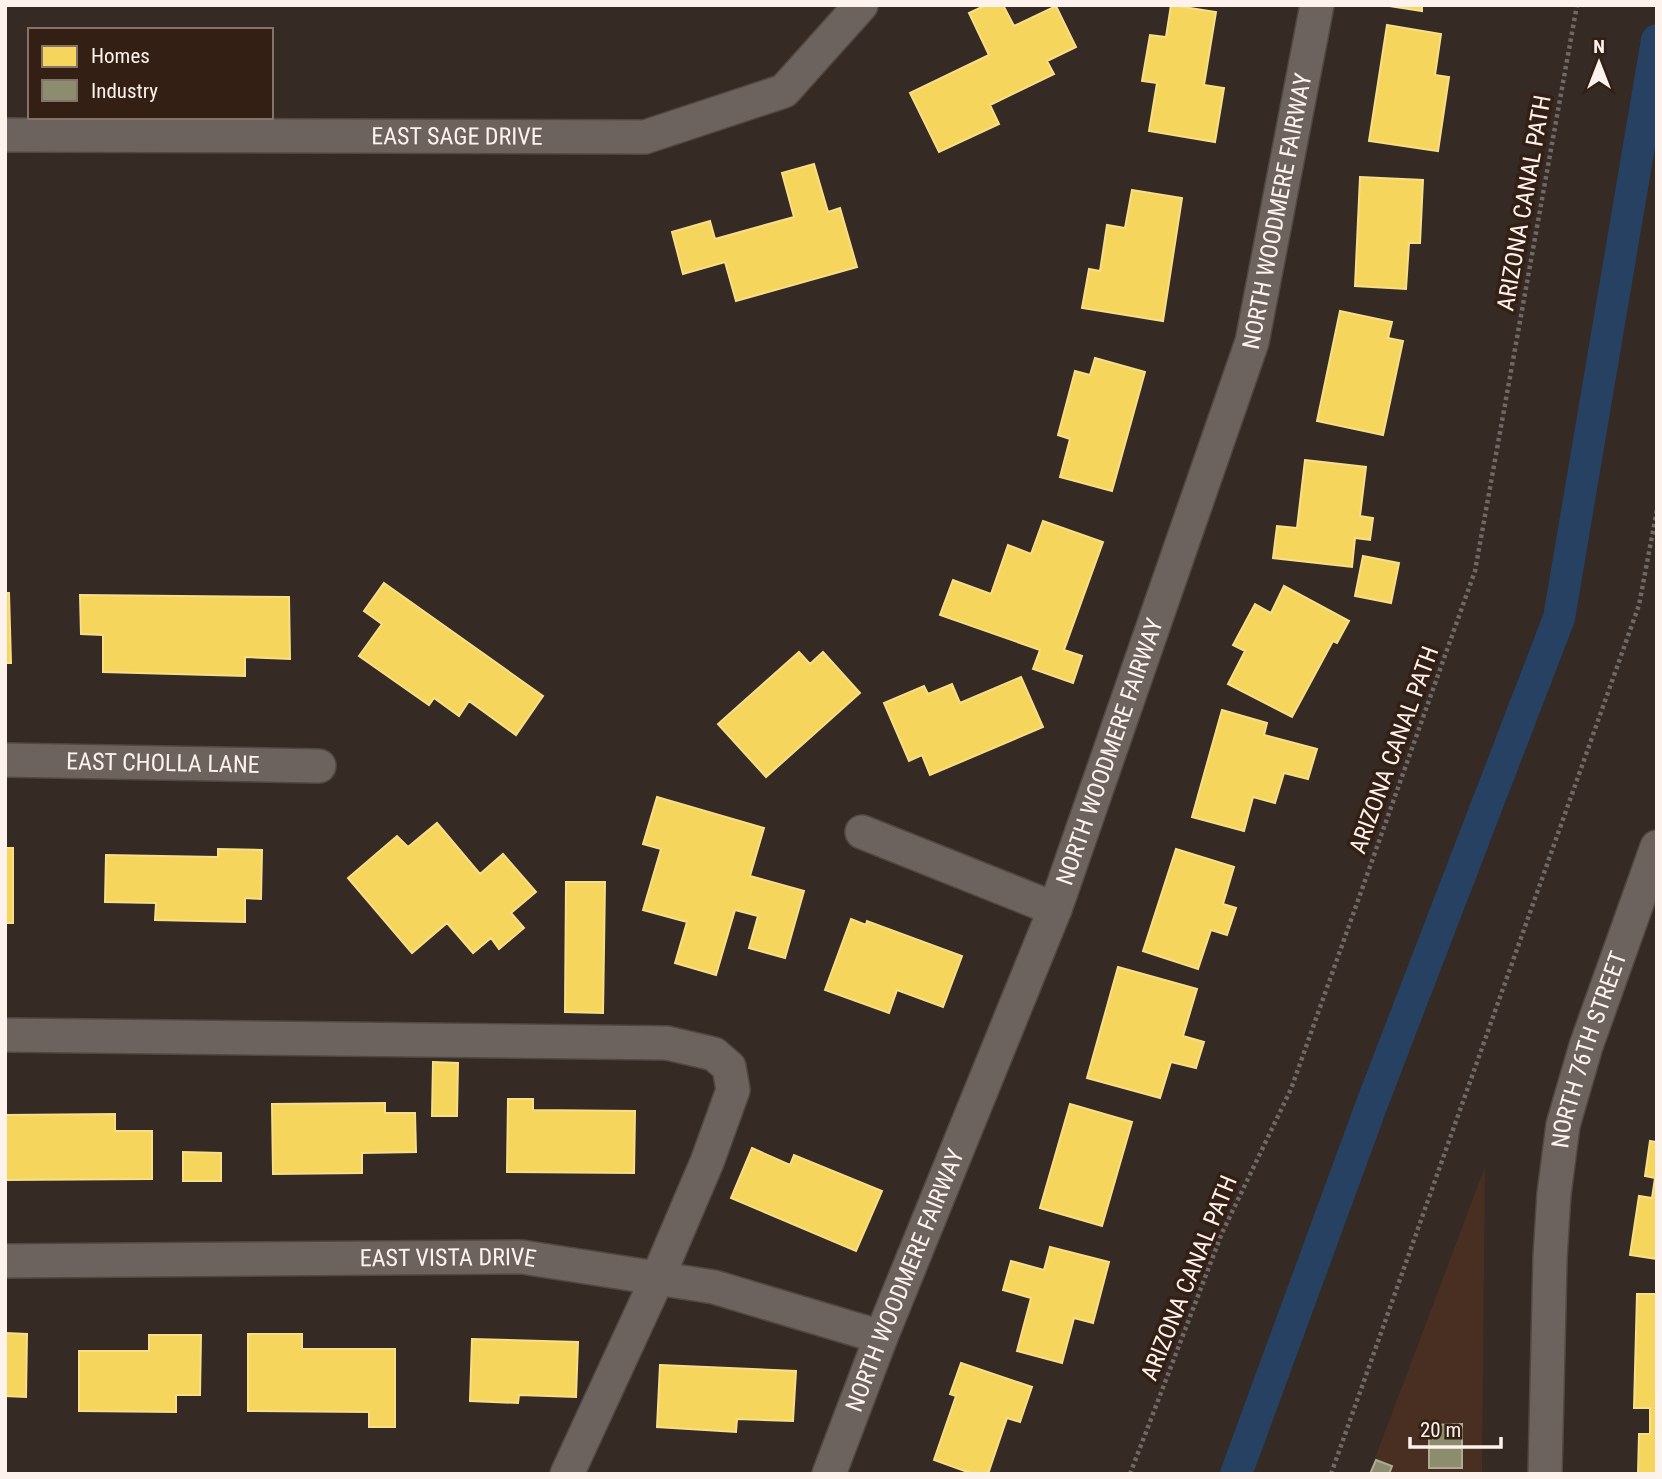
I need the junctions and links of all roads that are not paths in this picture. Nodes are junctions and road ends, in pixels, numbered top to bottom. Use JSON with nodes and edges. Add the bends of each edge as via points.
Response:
{"nodes":[{"id":1,"x":861,"y":5,"type":"edge"},
{"id":2,"x":1317,"y":5,"type":"edge"},
{"id":3,"x":5,"y":135,"type":"edge"},
{"id":4,"x":5,"y":760,"type":"edge"},
{"id":5,"x":319,"y":766,"type":"dead end"},
{"id":6,"x":862,"y":832,"type":"dead end"},
{"id":7,"x":1657,"y":847,"type":"edge"},
{"id":8,"x":1055,"y":909,"type":"junction"},
{"id":9,"x":5,"y":1035,"type":"edge"},
{"id":10,"x":5,"y":1261,"type":"edge"},
{"id":11,"x":658,"y":1278,"type":"junction"},
{"id":12,"x":881,"y":1337,"type":"junction"},
{"id":13,"x":567,"y":1474,"type":"edge"},
{"id":14,"x":829,"y":1474,"type":"edge"},
{"id":15,"x":1545,"y":1474,"type":"edge"}],
"edges":[{"from":1,"to":3,"type":"street","name":"EAST SAGE DRIVE","via":[[784,91],[645,137]]},
{"from":2,"to":8,"type":"street","name":"NORTH WOODMERE FAIRWAY","via":[[1252,342]]},
{"from":4,"to":5,"type":"street","name":"EAST CHOLLA LANE"},
{"from":6,"to":8,"type":"street"},
{"from":7,"to":15,"type":"street","name":"NORTH 76TH STREET","via":[[1563,1125],[1550,1258]]},
{"from":8,"to":12,"type":"street","name":"NORTH WOODMERE FAIRWAY"},
{"from":9,"to":11,"type":"street","via":[[667,1043],[714,1054],[729,1067],[733,1090]]},
{"from":10,"to":11,"type":"street","name":"EAST VISTA DRIVE","via":[[522,1257]]},
{"from":11,"to":12,"type":"street","name":"EAST VISTA DRIVE","via":[[714,1287]]},
{"from":11,"to":13,"type":"street"},
{"from":12,"to":14,"type":"street","name":"NORTH WOODMERE FAIRWAY"}]}
